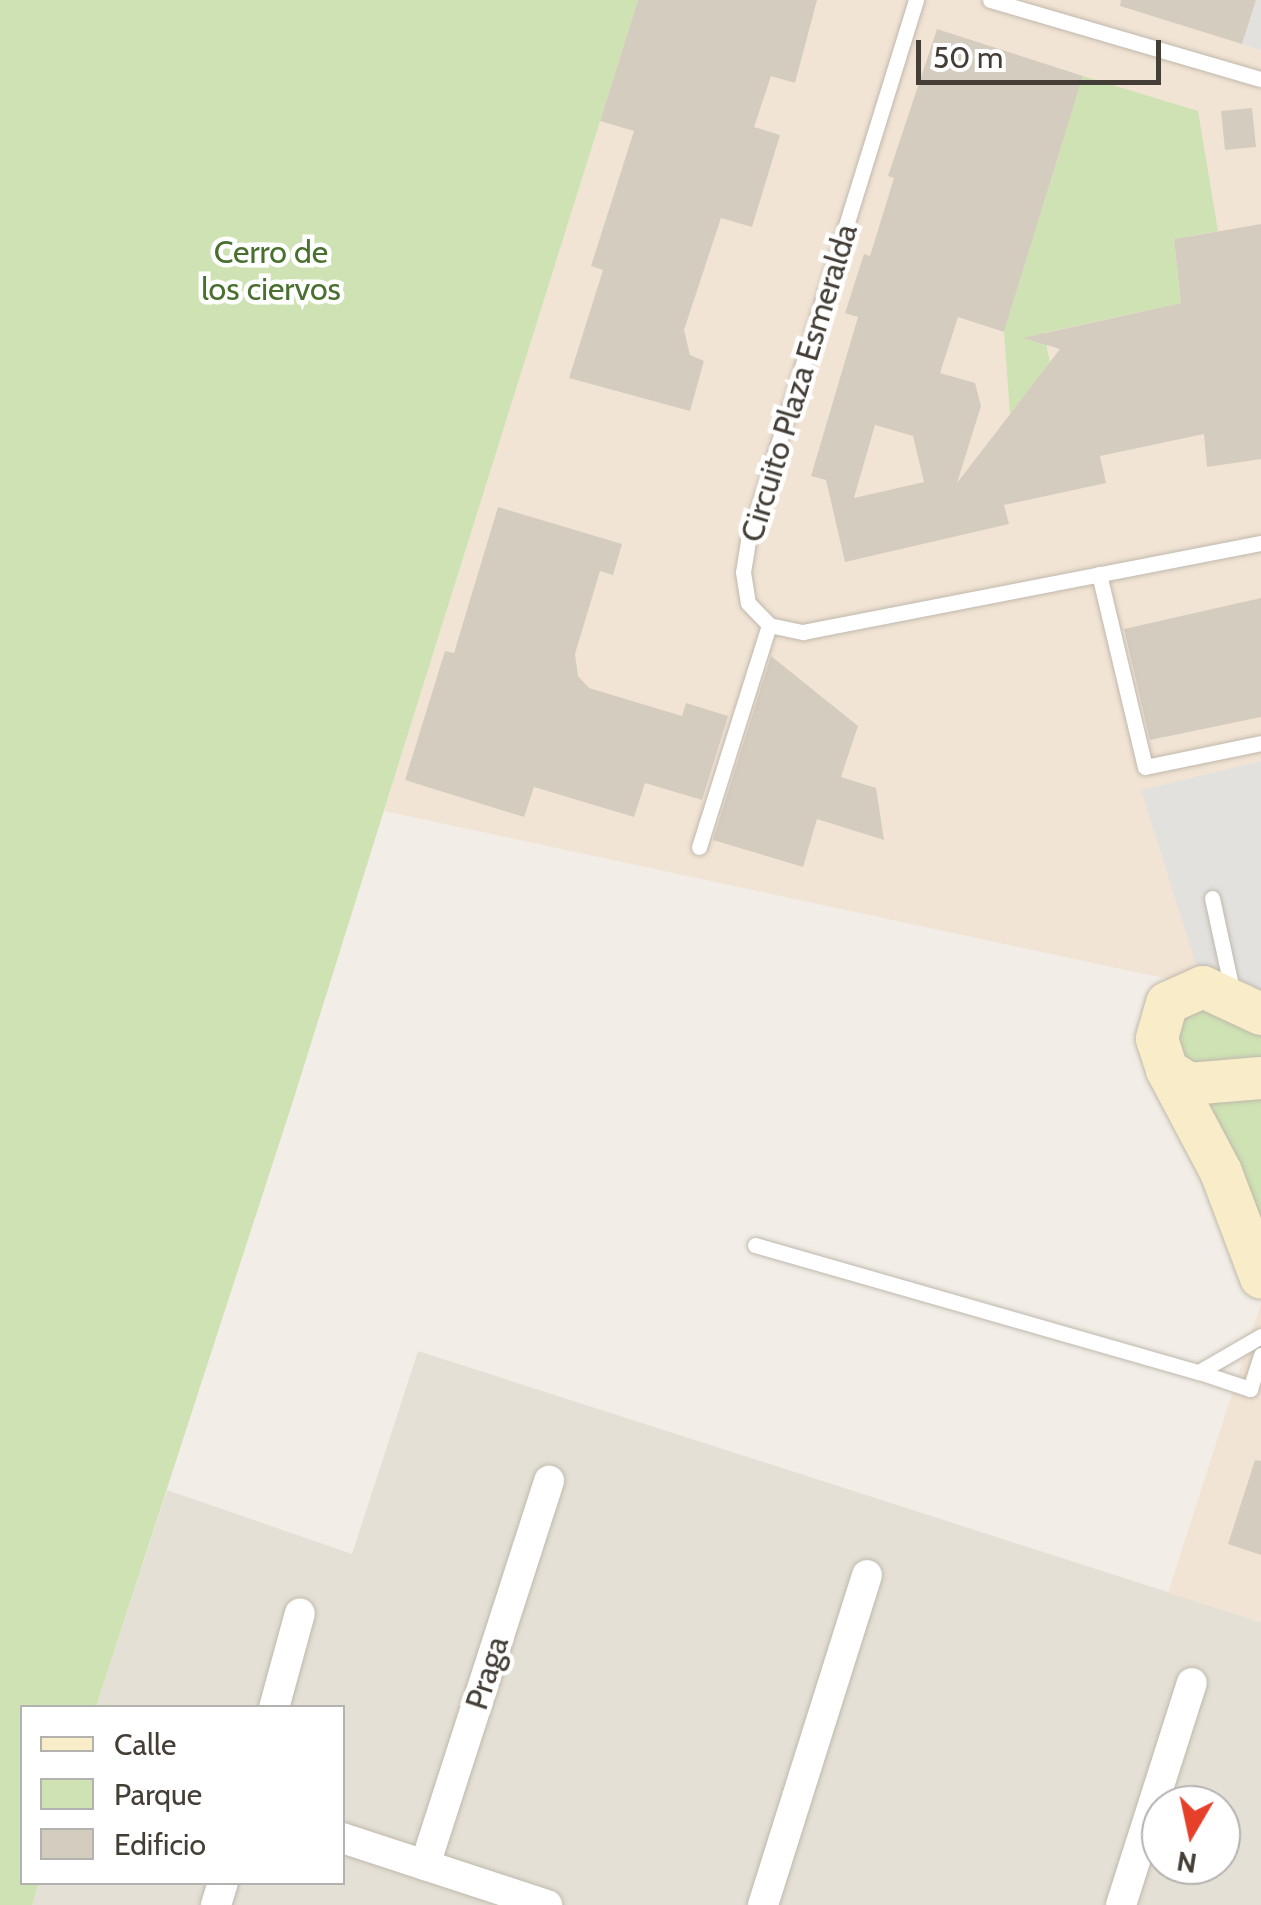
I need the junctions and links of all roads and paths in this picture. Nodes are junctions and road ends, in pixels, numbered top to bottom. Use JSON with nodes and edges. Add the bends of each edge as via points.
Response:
{"nodes":[{"id":1,"x":916,"y":0,"type":"edge"},
{"id":2,"x":990,"y":0,"type":"edge"},
{"id":3,"x":1261,"y":79,"type":"edge"},
{"id":4,"x":1261,"y":543,"type":"edge"},
{"id":5,"x":1099,"y":574,"type":"junction"},
{"id":6,"x":769,"y":624,"type":"junction"},
{"id":7,"x":1261,"y":744,"type":"edge"},
{"id":8,"x":699,"y":847,"type":"dead end"},
{"id":9,"x":1212,"y":898,"type":"dead end"},
{"id":10,"x":1252,"y":1004,"type":"edge"},
{"id":11,"x":1167,"y":1070,"type":"junction"},
{"id":12,"x":1261,"y":1078,"type":"edge"},
{"id":13,"x":755,"y":1245,"type":"dead end"},
{"id":14,"x":1261,"y":1278,"type":"edge"},
{"id":15,"x":1261,"y":1336,"type":"edge"},
{"id":16,"x":1261,"y":1356,"type":"edge"},
{"id":17,"x":1199,"y":1372,"type":"junction"},
{"id":18,"x":549,"y":1480,"type":"dead end"},
{"id":19,"x":867,"y":1575,"type":"dead end"},
{"id":20,"x":300,"y":1613,"type":"dead end"},
{"id":21,"x":1192,"y":1682,"type":"dead end"},
{"id":22,"x":275,"y":1705,"type":"edge"},
{"id":23,"x":345,"y":1839,"type":"edge"},
{"id":24,"x":425,"y":1865,"type":"junction"},
{"id":25,"x":547,"y":1905,"type":"edge"},
{"id":26,"x":764,"y":1905,"type":"edge"},
{"id":27,"x":1121,"y":1905,"type":"edge"}],
"edges":[{"from":1,"to":6,"type":"lane","name":"Circuito Plaza Esmeralda","via":[[748,541],[748,603]]},
{"from":2,"to":3,"type":"lane"},
{"from":4,"to":5,"type":"lane"},
{"from":5,"to":6,"type":"lane","via":[[803,632]]},
{"from":5,"to":7,"type":"lane","via":[[1145,767]]},
{"from":6,"to":8,"type":"lane"},
{"from":9,"to":10,"type":"lane"},
{"from":10,"to":11,"type":"main road","via":[[1203,988],[1167,1003],[1157,1039]]},
{"from":11,"to":12,"type":"main road","via":[[1188,1084]]},
{"from":11,"to":14,"type":"main road","via":[[1220,1172]]},
{"from":13,"to":17,"type":"lane"},
{"from":15,"to":17,"type":"lane"},
{"from":16,"to":17,"type":"lane","via":[[1250,1389]]},
{"from":18,"to":24,"type":"street","name":"Praga"},
{"from":19,"to":26,"type":"street"},
{"from":20,"to":22,"type":"street"},
{"from":21,"to":27,"type":"street"},
{"from":23,"to":24,"type":"street"},
{"from":24,"to":25,"type":"street"}]}
